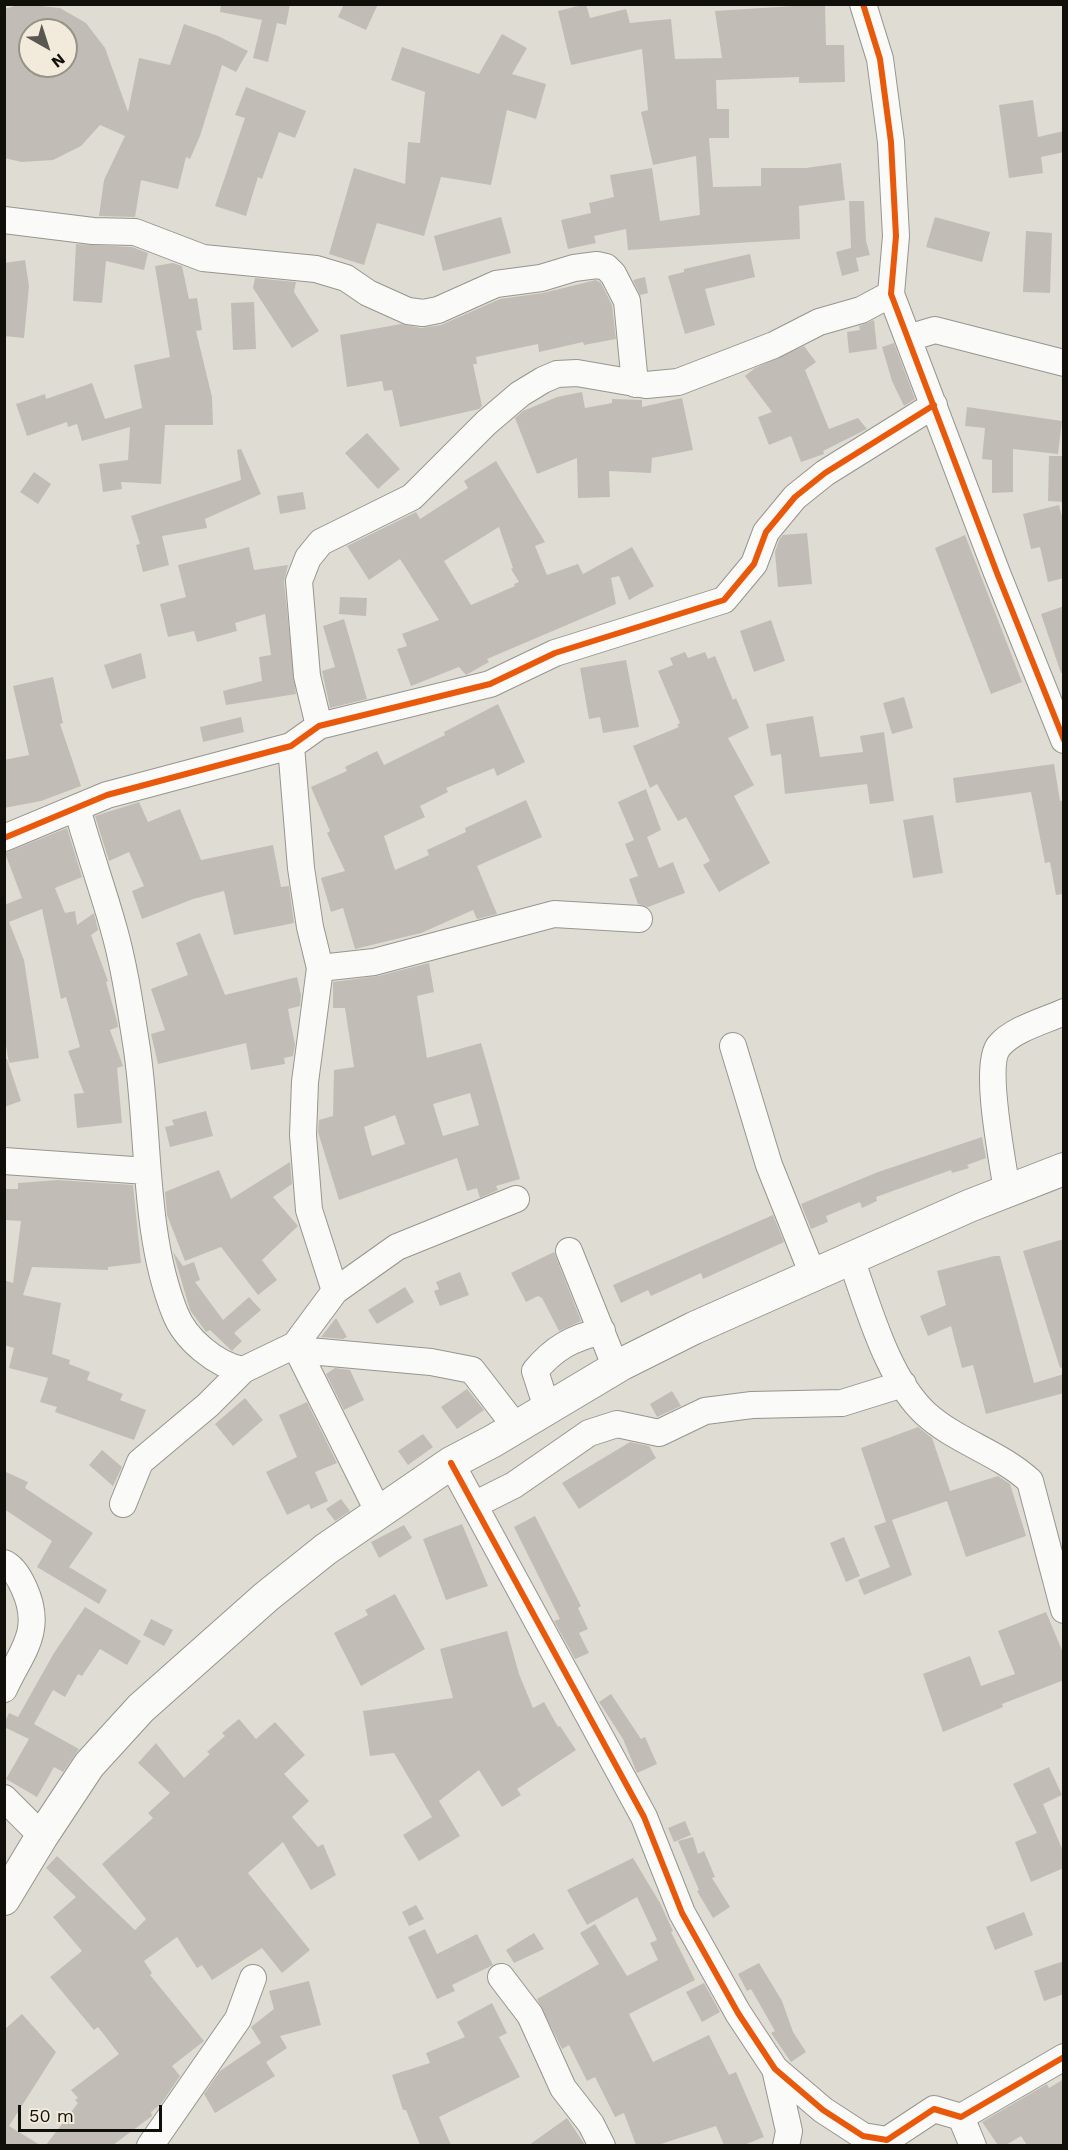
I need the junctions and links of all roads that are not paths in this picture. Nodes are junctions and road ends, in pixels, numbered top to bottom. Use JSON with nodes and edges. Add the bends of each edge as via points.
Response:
{"nodes":[{"id":1,"x":864,"y":4,"type":"edge"},
{"id":2,"x":4,"y":220,"type":"edge"},
{"id":3,"x":891,"y":294,"type":"junction"},
{"id":4,"x":908,"y":338,"type":"junction"},
{"id":5,"x":1064,"y":363,"type":"edge"},
{"id":6,"x":635,"y":384,"type":"junction"},
{"id":7,"x":934,"y":405,"type":"junction"},
{"id":8,"x":1053,"y":682,"type":"edge"},
{"id":9,"x":319,"y":726,"type":"junction"},
{"id":10,"x":1064,"y":740,"type":"edge"},
{"id":11,"x":291,"y":746,"type":"junction"},
{"id":12,"x":77,"y":808,"type":"junction"},
{"id":13,"x":4,"y":838,"type":"edge"},
{"id":14,"x":639,"y":919,"type":"dead end"},
{"id":15,"x":321,"y":968,"type":"junction"},
{"id":16,"x":1064,"y":1012,"type":"edge"},
{"id":17,"x":733,"y":1046,"type":"dead end"},
{"id":18,"x":4,"y":1161,"type":"edge"},
{"id":19,"x":1064,"y":1169,"type":"edge"},
{"id":20,"x":147,"y":1171,"type":"junction"},
{"id":21,"x":1007,"y":1191,"type":"junction"},
{"id":22,"x":516,"y":1199,"type":"dead end"},
{"id":23,"x":569,"y":1251,"type":"dead end"},
{"id":24,"x":851,"y":1259,"type":"junction"},
{"id":25,"x":813,"y":1275,"type":"junction"},
{"id":26,"x":335,"y":1291,"type":"junction"},
{"id":27,"x":602,"y":1331,"type":"junction"},
{"id":28,"x":297,"y":1348,"type":"junction"},
{"id":29,"x":616,"y":1368,"type":"junction"},
{"id":30,"x":243,"y":1371,"type":"junction"},
{"id":31,"x":903,"y":1384,"type":"junction"},
{"id":32,"x":547,"y":1408,"type":"junction"},
{"id":33,"x":516,"y":1427,"type":"junction"},
{"id":34,"x":451,"y":1463,"type":"junction"},
{"id":35,"x":123,"y":1504,"type":"dead end"},
{"id":36,"x":476,"y":1504,"type":"junction"},
{"id":37,"x":379,"y":1513,"type":"junction"},
{"id":38,"x":4,"y":1563,"type":"edge"},
{"id":39,"x":1064,"y":1610,"type":"edge"},
{"id":40,"x":5,"y":1687,"type":"edge"},
{"id":41,"x":4,"y":1798,"type":"edge"},
{"id":42,"x":42,"y":1836,"type":"junction"},
{"id":43,"x":4,"y":1899,"type":"edge"},
{"id":44,"x":501,"y":1977,"type":"dead end"},
{"id":45,"x":253,"y":1978,"type":"dead end"},
{"id":46,"x":1064,"y":2057,"type":"edge"},
{"id":47,"x":775,"y":2069,"type":"junction"},
{"id":48,"x":961,"y":2117,"type":"junction"},
{"id":49,"x":150,"y":2145,"type":"edge"},
{"id":50,"x":602,"y":2145,"type":"edge"},
{"id":51,"x":785,"y":2145,"type":"edge"},
{"id":52,"x":973,"y":2145,"type":"edge"}],
"edges":[{"from":1,"to":3,"type":"street","via":[[880,58],[891,142],[896,236]]},
{"from":2,"to":6,"type":"street","via":[[135,232],[203,258],[316,269],[346,278],[408,311],[423,313],[496,284],[541,278],[574,268],[606,267],[627,301]]},
{"from":3,"to":4,"type":"street"},
{"from":3,"to":6,"type":"street","via":[[861,310],[819,322],[774,345],[678,382]]},
{"from":4,"to":5,"type":"street","via":[[935,330]]},
{"from":4,"to":7,"type":"street"},
{"from":6,"to":9,"type":"street","via":[[577,373],[557,374],[543,380],[486,423],[411,497],[321,542],[308,558],[299,581],[307,676]]},
{"from":7,"to":8,"type":"street","via":[[996,573]]},
{"from":7,"to":9,"type":"street","via":[[825,473],[795,497],[766,532],[754,564],[724,600],[555,653],[490,684]]},
{"from":8,"to":10,"type":"street"},
{"from":9,"to":11,"type":"street"},
{"from":11,"to":12,"type":"street","via":[[144,784]]},
{"from":11,"to":15,"type":"street","via":[[301,868]]},
{"from":12,"to":13,"type":"street"},
{"from":12,"to":20,"type":"street","via":[[114,929],[136,1044]]},
{"from":14,"to":15,"type":"street","via":[[555,914],[374,962]]},
{"from":15,"to":26,"type":"street","via":[[305,1082],[303,1135],[309,1210]]},
{"from":16,"to":21,"type":"street","via":[[1001,1043],[992,1056],[994,1107]]},
{"from":17,"to":25,"type":"street","via":[[769,1165]]},
{"from":18,"to":20,"type":"street"},
{"from":19,"to":21,"type":"main road"},
{"from":20,"to":30,"type":"street","via":[[162,1265],[176,1316],[210,1355]]},
{"from":21,"to":24,"type":"main road"},
{"from":22,"to":26,"type":"street","via":[[398,1248]]},
{"from":23,"to":27,"type":"street"},
{"from":24,"to":25,"type":"main road"},
{"from":24,"to":31,"type":"street","via":[[885,1351]]},
{"from":25,"to":29,"type":"main road"},
{"from":26,"to":28,"type":"street"},
{"from":27,"to":29,"type":"street"},
{"from":27,"to":32,"type":"street","via":[[565,1343],[535,1371]]},
{"from":28,"to":30,"type":"street"},
{"from":28,"to":33,"type":"street","via":[[472,1370]]},
{"from":28,"to":37,"type":"street"},
{"from":29,"to":32,"type":"main road"},
{"from":30,"to":35,"type":"street","via":[[140,1462]]},
{"from":31,"to":36,"type":"street","via":[[842,1403],[752,1405],[705,1411],[659,1432],[617,1424],[589,1432],[514,1485]]},
{"from":31,"to":39,"type":"street","via":[[926,1414],[1017,1468],[1030,1481]]},
{"from":32,"to":33,"type":"main road"},
{"from":33,"to":34,"type":"main road"},
{"from":34,"to":36,"type":"street"},
{"from":34,"to":37,"type":"main road"},
{"from":36,"to":47,"type":"street","via":[[644,1816],[682,1913],[738,2013]]},
{"from":37,"to":42,"type":"main road","via":[[266,1597],[141,1708],[89,1765]]},
{"from":38,"to":40,"type":"street","via":[[22,1583],[33,1614],[25,1652]]},
{"from":41,"to":42,"type":"street"},
{"from":42,"to":43,"type":"main road"},
{"from":44,"to":50,"type":"street","via":[[530,2015],[563,2088]]},
{"from":45,"to":49,"type":"street","via":[[238,2019]]},
{"from":46,"to":48,"type":"street"},
{"from":47,"to":48,"type":"street","via":[[823,2110],[863,2136],[887,2140],[934,2109]]},
{"from":47,"to":51,"type":"street"},
{"from":48,"to":52,"type":"street"}]}
